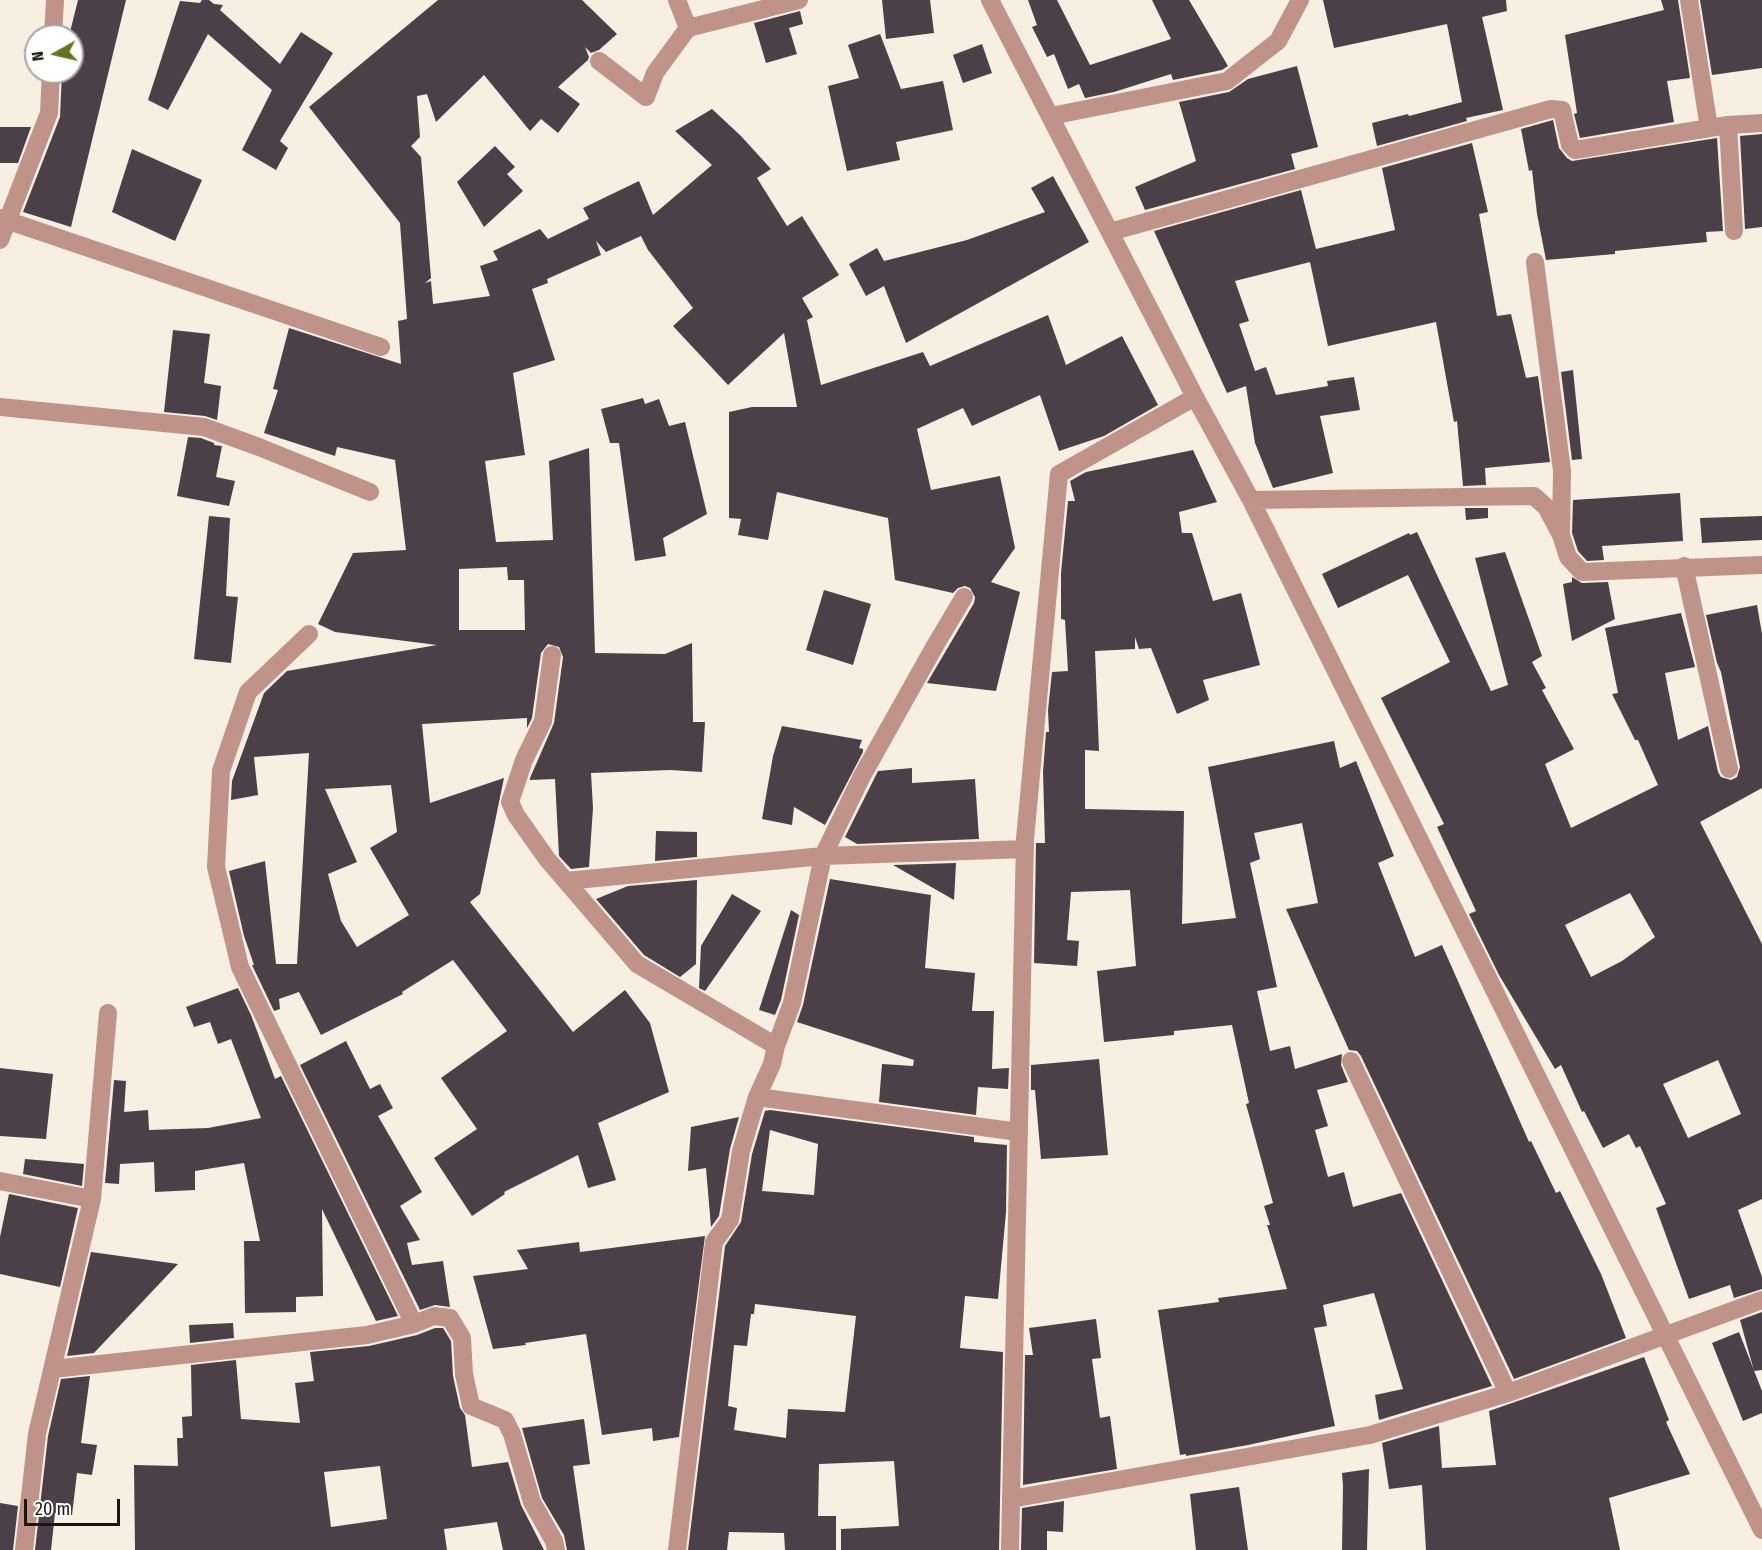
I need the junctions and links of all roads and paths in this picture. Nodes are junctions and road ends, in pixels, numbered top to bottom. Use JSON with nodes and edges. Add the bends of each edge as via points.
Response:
{"nodes":[{"id":1,"x":54,"y":0,"type":"edge"},
{"id":2,"x":677,"y":0,"type":"edge"},
{"id":3,"x":798,"y":0,"type":"edge"},
{"id":4,"x":990,"y":0,"type":"edge"},
{"id":5,"x":1300,"y":0,"type":"edge"},
{"id":6,"x":1689,"y":0,"type":"edge"},
{"id":7,"x":53,"y":24,"type":"edge"},
{"id":8,"x":688,"y":28,"type":"junction"},
{"id":9,"x":599,"y":61,"type":"dead end"},
{"id":10,"x":50,"y":84,"type":"edge"},
{"id":11,"x":1051,"y":116,"type":"junction"},
{"id":12,"x":1762,"y":123,"type":"edge"},
{"id":13,"x":1728,"y":124,"type":"junction"},
{"id":14,"x":1709,"y":128,"type":"junction"},
{"id":15,"x":3,"y":219,"type":"edge"},
{"id":16,"x":1734,"y":231,"type":"dead end"},
{"id":17,"x":1110,"y":232,"type":"junction"},
{"id":18,"x":0,"y":240,"type":"edge"},
{"id":19,"x":1535,"y":262,"type":"dead end"},
{"id":20,"x":381,"y":347,"type":"dead end"},
{"id":21,"x":1195,"y":397,"type":"junction"},
{"id":22,"x":0,"y":407,"type":"edge"},
{"id":23,"x":369,"y":492,"type":"dead end"},
{"id":24,"x":1251,"y":500,"type":"junction"},
{"id":25,"x":1561,"y":535,"type":"junction"},
{"id":26,"x":1762,"y":565,"type":"edge"},
{"id":27,"x":1684,"y":567,"type":"junction"},
{"id":28,"x":964,"y":597,"type":"dead end"},
{"id":29,"x":309,"y":634,"type":"dead end"},
{"id":30,"x":552,"y":655,"type":"dead end"},
{"id":31,"x":1729,"y":769,"type":"dead end"},
{"id":32,"x":1025,"y":849,"type":"junction"},
{"id":33,"x":824,"y":856,"type":"junction"},
{"id":34,"x":566,"y":881,"type":"junction"},
{"id":35,"x":108,"y":1013,"type":"dead end"},
{"id":36,"x":776,"y":1046,"type":"junction"},
{"id":37,"x":1351,"y":1061,"type":"dead end"},
{"id":38,"x":757,"y":1097,"type":"junction"},
{"id":39,"x":1019,"y":1132,"type":"junction"},
{"id":40,"x":0,"y":1181,"type":"edge"},
{"id":41,"x":92,"y":1199,"type":"junction"},
{"id":42,"x":1762,"y":1300,"type":"edge"},
{"id":43,"x":414,"y":1324,"type":"junction"},
{"id":44,"x":1665,"y":1335,"type":"junction"},
{"id":45,"x":53,"y":1369,"type":"junction"},
{"id":46,"x":1508,"y":1393,"type":"junction"},
{"id":47,"x":1011,"y":1499,"type":"junction"},
{"id":48,"x":1762,"y":1530,"type":"edge"},
{"id":49,"x":24,"y":1550,"type":"edge"},
{"id":50,"x":556,"y":1550,"type":"edge"},
{"id":51,"x":677,"y":1550,"type":"edge"},
{"id":52,"x":1010,"y":1550,"type":"edge"}],
"edges":[{"from":1,"to":7,"type":"street"},
{"from":2,"to":8,"type":"street"},
{"from":3,"to":8,"type":"street"},
{"from":4,"to":11,"type":"street"},
{"from":5,"to":11,"type":"street","via":[[1278,41],[1227,81]]},
{"from":6,"to":14,"type":"street"},
{"from":8,"to":9,"type":"street","via":[[655,73],[646,97]]},
{"from":10,"to":15,"type":"street","via":[[49,113]]},
{"from":11,"to":17,"type":"street"},
{"from":12,"to":13,"type":"street"},
{"from":13,"to":14,"type":"street"},
{"from":13,"to":16,"type":"street"},
{"from":14,"to":17,"type":"street","via":[[1575,150],[1570,145],[1562,110],[1551,109]]},
{"from":15,"to":18,"type":"street"},
{"from":15,"to":20,"type":"street"},
{"from":17,"to":21,"type":"street"},
{"from":19,"to":25,"type":"street","via":[[1562,471]]},
{"from":21,"to":24,"type":"street"},
{"from":21,"to":32,"type":"street","via":[[1059,474]]},
{"from":22,"to":23,"type":"street","via":[[204,427]]},
{"from":24,"to":25,"type":"street","via":[[1534,496],[1546,507]]},
{"from":24,"to":44,"type":"street"},
{"from":25,"to":27,"type":"street","via":[[1568,557],[1582,572]]},
{"from":26,"to":27,"type":"street"},
{"from":27,"to":31,"type":"street"},
{"from":28,"to":33,"type":"street","via":[[862,776]]},
{"from":29,"to":43,"type":"street","via":[[248,692],[221,771],[216,867],[240,967]]},
{"from":30,"to":34,"type":"street","via":[[543,721],[524,759],[510,802]]},
{"from":32,"to":33,"type":"street"},
{"from":32,"to":39,"type":"street"},
{"from":33,"to":34,"type":"street"},
{"from":33,"to":36,"type":"street","via":[[792,1003]]},
{"from":34,"to":36,"type":"street","via":[[637,964]]},
{"from":35,"to":41,"type":"street"},
{"from":36,"to":38,"type":"street"},
{"from":37,"to":46,"type":"street"},
{"from":38,"to":39,"type":"street"},
{"from":38,"to":51,"type":"street","via":[[741,1151],[730,1220],[714,1242]]},
{"from":39,"to":47,"type":"street"},
{"from":40,"to":41,"type":"street"},
{"from":41,"to":45,"type":"street"},
{"from":42,"to":44,"type":"street"},
{"from":43,"to":45,"type":"street","via":[[367,1335]]},
{"from":43,"to":50,"type":"street","via":[[434,1316],[450,1318],[462,1338],[471,1406],[505,1420],[532,1502]]},
{"from":44,"to":46,"type":"street"},
{"from":44,"to":48,"type":"street"},
{"from":45,"to":49,"type":"street","via":[[38,1434]]},
{"from":46,"to":47,"type":"street","via":[[1370,1435]]},
{"from":47,"to":52,"type":"street"}]}
